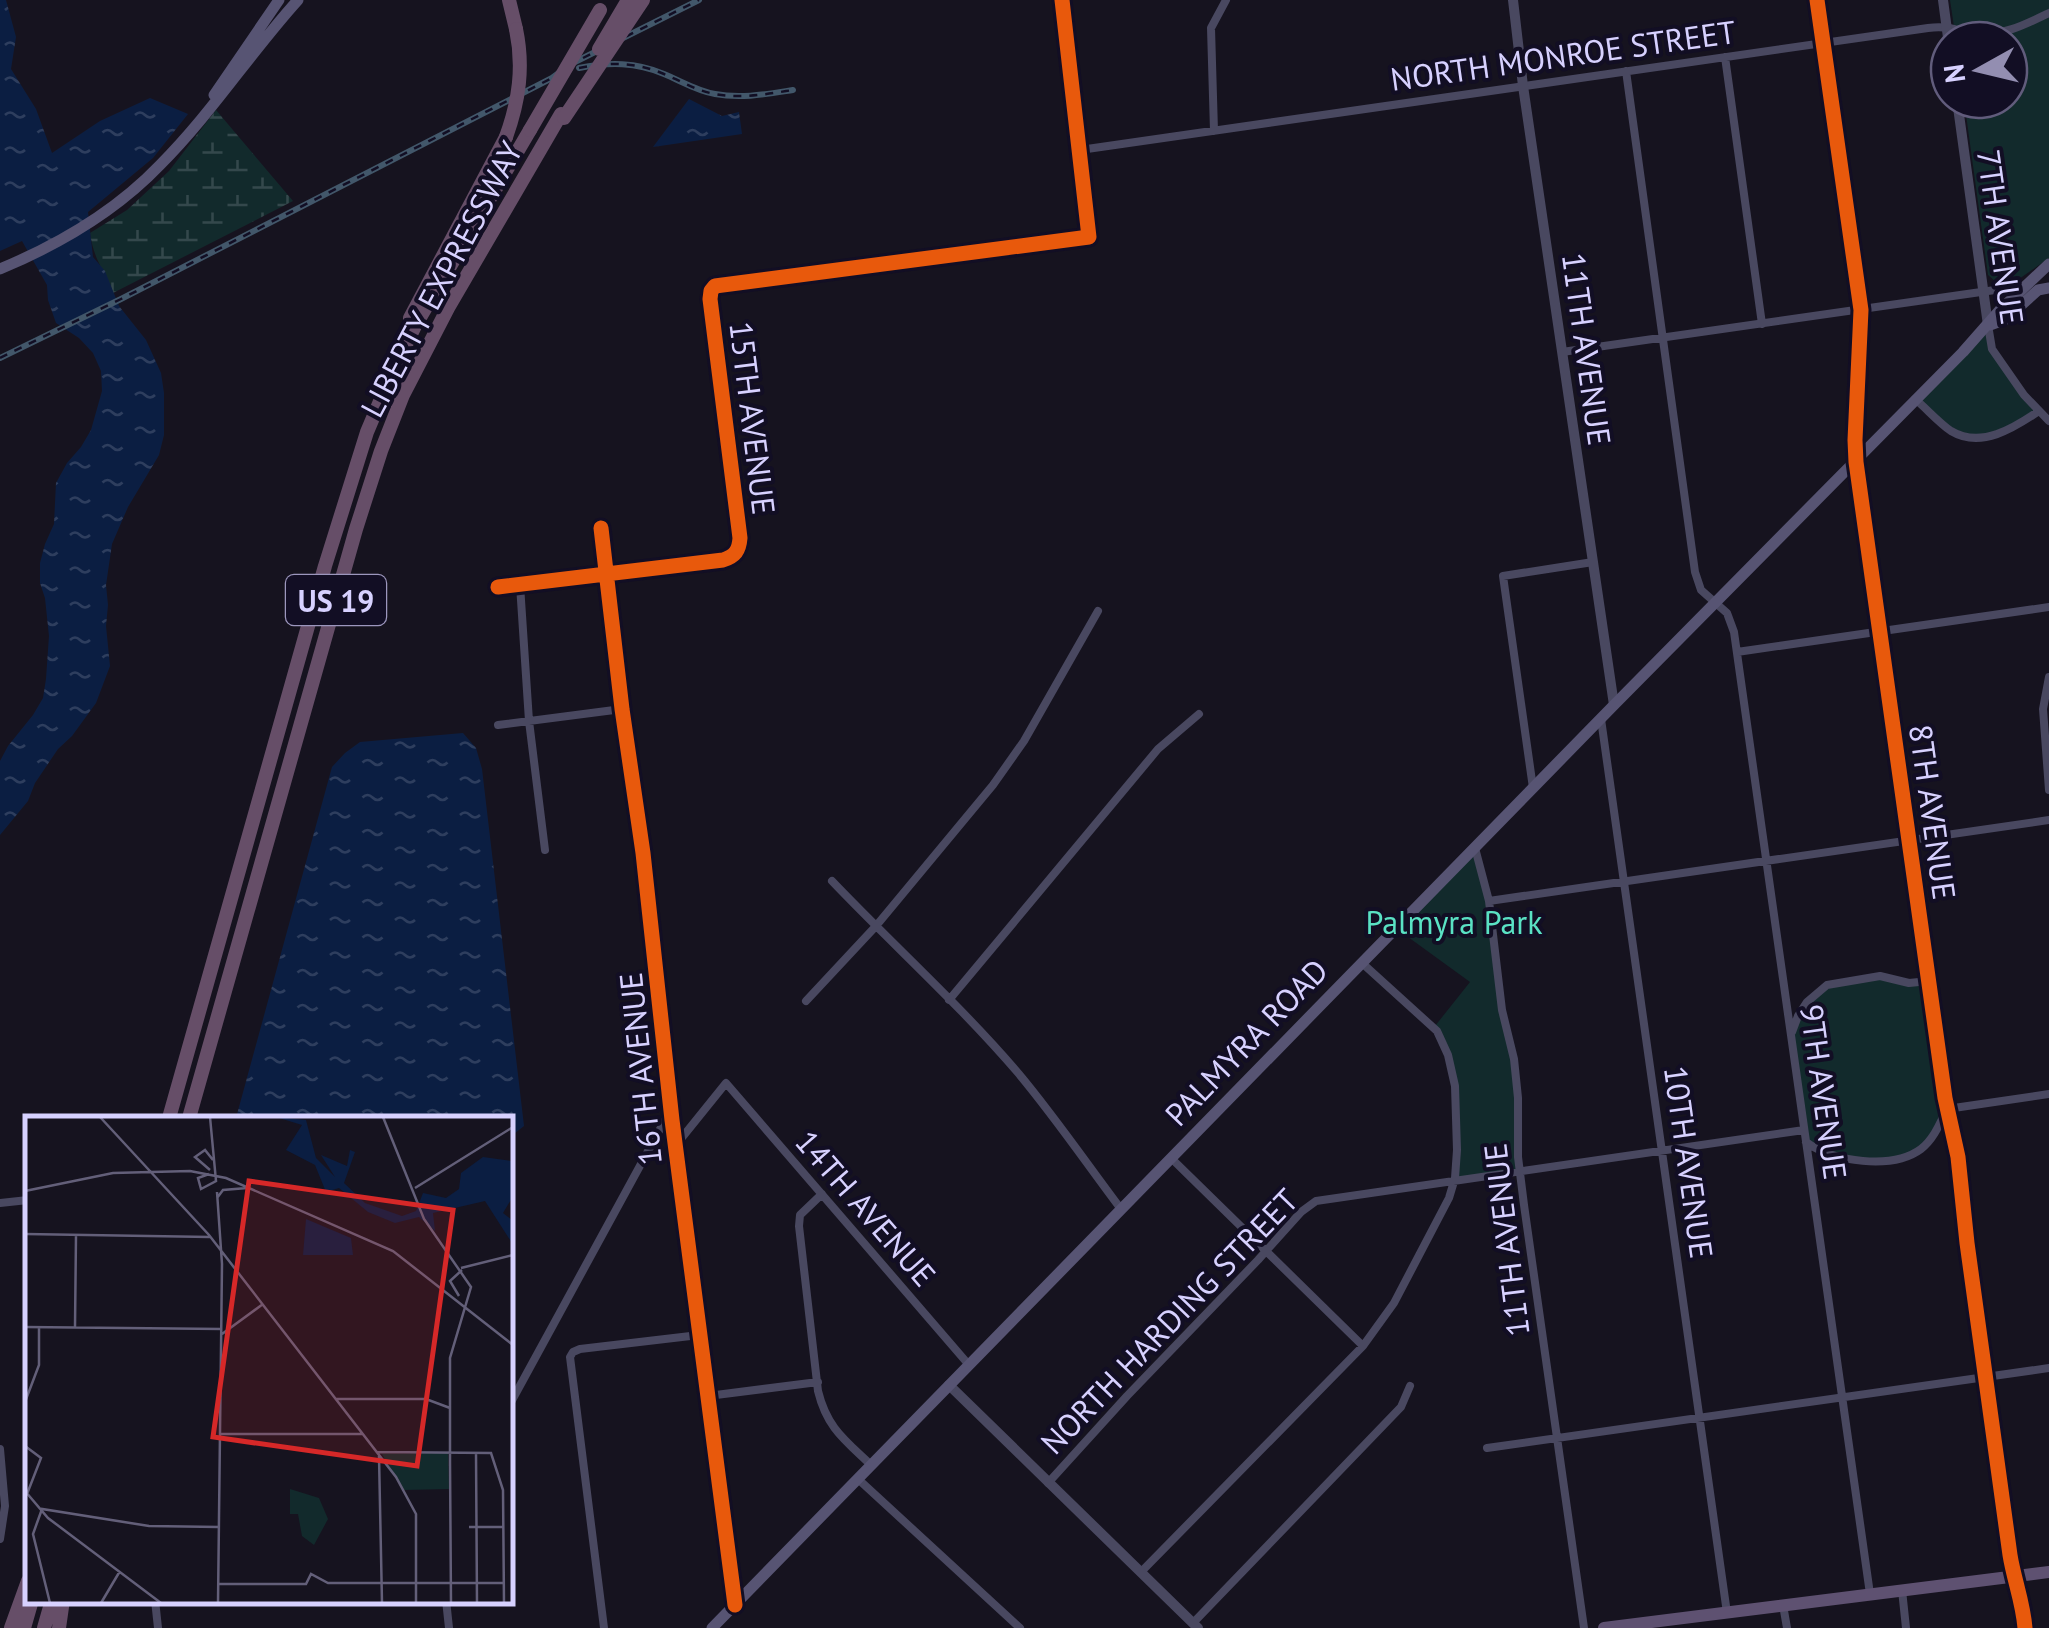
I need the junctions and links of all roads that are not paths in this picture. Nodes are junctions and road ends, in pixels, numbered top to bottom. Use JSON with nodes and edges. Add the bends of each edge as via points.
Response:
{"nodes":[{"id":1,"x":279,"y":0,"type":"edge"},
{"id":2,"x":298,"y":0,"type":"edge"},
{"id":3,"x":509,"y":0,"type":"edge"},
{"id":4,"x":628,"y":0,"type":"edge"},
{"id":5,"x":642,"y":0,"type":"edge"},
{"id":6,"x":1062,"y":0,"type":"edge"},
{"id":7,"x":1226,"y":0,"type":"edge"},
{"id":8,"x":1513,"y":0,"type":"edge"},
{"id":9,"x":1817,"y":0,"type":"edge"},
{"id":10,"x":603,"y":5,"type":"edge"},
{"id":11,"x":270,"y":23,"type":"junction"},
{"id":12,"x":1929,"y":28,"type":"edge"},
{"id":13,"x":1823,"y":42,"type":"junction"},
{"id":14,"x":1726,"y":57,"type":"junction"},
{"id":15,"x":1626,"y":71,"type":"junction"},
{"id":16,"x":1523,"y":86,"type":"junction"},
{"id":17,"x":563,"y":116,"type":"junction"},
{"id":18,"x":1960,"y":120,"type":"edge"},
{"id":19,"x":1214,"y":131,"type":"junction"},
{"id":20,"x":1080,"y":150,"type":"junction"},
{"id":21,"x":2049,"y":264,"type":"edge"},
{"id":22,"x":0,"y":269,"type":"edge"},
{"id":23,"x":2038,"y":288,"type":"edge"},
{"id":24,"x":1984,"y":291,"type":"junction"},
{"id":25,"x":1861,"y":310,"type":"junction"},
{"id":26,"x":1762,"y":324,"type":"junction"},
{"id":27,"x":1988,"y":326,"type":"junction"},
{"id":28,"x":1664,"y":338,"type":"junction"},
{"id":29,"x":1562,"y":352,"type":"junction"},
{"id":30,"x":1915,"y":399,"type":"junction"},
{"id":31,"x":2038,"y":411,"type":"junction"},
{"id":32,"x":2049,"y":421,"type":"edge"},
{"id":33,"x":1856,"y":462,"type":"junction"},
{"id":34,"x":601,"y":528,"type":"dead end"},
{"id":35,"x":1593,"y":562,"type":"junction"},
{"id":36,"x":325,"y":566,"type":"junction"},
{"id":37,"x":606,"y":574,"type":"junction"},
{"id":38,"x":520,"y":584,"type":"junction"},
{"id":39,"x":498,"y":587,"type":"dead end"},
{"id":40,"x":1716,"y":602,"type":"junction"},
{"id":41,"x":2044,"y":608,"type":"edge"},
{"id":42,"x":1098,"y":612,"type":"dead end"},
{"id":43,"x":2049,"y":619,"type":"edge"},
{"id":44,"x":1879,"y":630,"type":"junction"},
{"id":45,"x":1737,"y":652,"type":"junction"},
{"id":46,"x":2049,"y":677,"type":"edge"},
{"id":47,"x":1614,"y":705,"type":"junction"},
{"id":48,"x":622,"y":710,"type":"junction"},
{"id":49,"x":1199,"y":714,"type":"dead end"},
{"id":50,"x":1601,"y":719,"type":"junction"},
{"id":51,"x":529,"y":721,"type":"junction"},
{"id":52,"x":498,"y":725,"type":"dead end"},
{"id":53,"x":1533,"y":788,"type":"junction"},
{"id":54,"x":2049,"y":790,"type":"edge"},
{"id":55,"x":2049,"y":820,"type":"edge"},
{"id":56,"x":1908,"y":840,"type":"junction"},
{"id":57,"x":1475,"y":848,"type":"junction"},
{"id":58,"x":545,"y":850,"type":"dead end"},
{"id":59,"x":1766,"y":861,"type":"junction"},
{"id":60,"x":832,"y":881,"type":"dead end"},
{"id":61,"x":1624,"y":881,"type":"junction"},
{"id":62,"x":1490,"y":901,"type":"junction"},
{"id":63,"x":876,"y":926,"type":"junction"},
{"id":64,"x":1362,"y":962,"type":"junction"},
{"id":65,"x":1930,"y":981,"type":"junction"},
{"id":66,"x":949,"y":1000,"type":"junction"},
{"id":67,"x":806,"y":1001,"type":"dead end"},
{"id":68,"x":1790,"y":1036,"type":"junction"},
{"id":69,"x":2049,"y":1094,"type":"edge"},
{"id":70,"x":671,"y":1109,"type":"junction"},
{"id":71,"x":1947,"y":1109,"type":"junction"},
{"id":72,"x":170,"y":1116,"type":"edge"},
{"id":73,"x":190,"y":1116,"type":"edge"},
{"id":74,"x":1804,"y":1130,"type":"junction"},
{"id":75,"x":1806,"y":1142,"type":"junction"},
{"id":76,"x":676,"y":1144,"type":"junction"},
{"id":77,"x":1662,"y":1150,"type":"junction"},
{"id":78,"x":1171,"y":1158,"type":"junction"},
{"id":79,"x":1520,"y":1170,"type":"junction"},
{"id":80,"x":1454,"y":1182,"type":"junction"},
{"id":81,"x":822,"y":1194,"type":"junction"},
{"id":82,"x":25,"y":1200,"type":"edge"},
{"id":83,"x":0,"y":1204,"type":"edge"},
{"id":84,"x":1122,"y":1209,"type":"junction"},
{"id":85,"x":1266,"y":1251,"type":"junction"},
{"id":86,"x":699,"y":1335,"type":"junction"},
{"id":87,"x":1363,"y":1346,"type":"junction"},
{"id":88,"x":968,"y":1365,"type":"junction"},
{"id":89,"x":2049,"y":1368,"type":"edge"},
{"id":90,"x":1986,"y":1377,"type":"junction"},
{"id":91,"x":818,"y":1382,"type":"junction"},
{"id":92,"x":949,"y":1385,"type":"junction"},
{"id":93,"x":1410,"y":1386,"type":"dead end"},
{"id":94,"x":708,"y":1396,"type":"junction"},
{"id":95,"x":1843,"y":1398,"type":"junction"},
{"id":96,"x":512,"y":1400,"type":"edge"},
{"id":97,"x":1700,"y":1418,"type":"junction"},
{"id":98,"x":1557,"y":1438,"type":"junction"},
{"id":99,"x":1487,"y":1448,"type":"dead end"},
{"id":100,"x":0,"y":1449,"type":"edge"},
{"id":101,"x":871,"y":1465,"type":"junction"},
{"id":102,"x":858,"y":1479,"type":"junction"},
{"id":103,"x":1048,"y":1482,"type":"junction"},
{"id":104,"x":0,"y":1538,"type":"edge"},
{"id":105,"x":1141,"y":1572,"type":"junction"},
{"id":106,"x":2049,"y":1572,"type":"edge"},
{"id":107,"x":2014,"y":1576,"type":"junction"},
{"id":108,"x":25,"y":1589,"type":"edge"},
{"id":109,"x":1902,"y":1590,"type":"junction"},
{"id":110,"x":1870,"y":1594,"type":"junction"},
{"id":111,"x":31,"y":1603,"type":"edge"},
{"id":112,"x":51,"y":1603,"type":"edge"},
{"id":113,"x":63,"y":1603,"type":"edge"},
{"id":114,"x":155,"y":1603,"type":"edge"},
{"id":115,"x":446,"y":1603,"type":"edge"},
{"id":116,"x":735,"y":1605,"type":"junction"},
{"id":117,"x":1783,"y":1606,"type":"junction"},
{"id":118,"x":1727,"y":1612,"type":"junction"},
{"id":119,"x":1665,"y":1624,"type":"edge"},
{"id":120,"x":1195,"y":1626,"type":"edge"},
{"id":121,"x":10,"y":1628,"type":"edge"},
{"id":122,"x":24,"y":1628,"type":"edge"},
{"id":123,"x":44,"y":1628,"type":"edge"},
{"id":124,"x":59,"y":1628,"type":"edge"},
{"id":125,"x":158,"y":1628,"type":"edge"},
{"id":126,"x":449,"y":1628,"type":"edge"},
{"id":127,"x":604,"y":1628,"type":"edge"},
{"id":128,"x":712,"y":1628,"type":"edge"},
{"id":129,"x":1020,"y":1628,"type":"edge"},
{"id":130,"x":1584,"y":1628,"type":"edge"},
{"id":131,"x":1604,"y":1628,"type":"edge"},
{"id":132,"x":1787,"y":1628,"type":"edge"},
{"id":133,"x":1906,"y":1628,"type":"edge"},
{"id":134,"x":2025,"y":1628,"type":"edge"}],
"edges":[{"from":1,"to":11,"type":"main road"},
{"from":2,"to":11,"type":"main road"},
{"from":3,"to":36,"type":"highway","bridge":true,"via":[[521,64],[516,109],[383,371],[352,451]]},
{"from":4,"to":17,"type":"highway","bridge":true},
{"from":5,"to":17,"type":"highway","bridge":true},
{"from":6,"to":20,"type":"street"},
{"from":7,"to":19,"type":"street","via":[[1211,28]]},
{"from":8,"to":16,"type":"street","name":"11TH AVENUE"},
{"from":9,"to":13,"type":"street","name":"8TH AVENUE"},
{"from":10,"to":36,"type":"highway","name":"LIBERTY EXPRESSWAY","number":"US 19","bridge":true,"via":[[415,326],[367,432]]},
{"from":11,"to":22,"type":"main road","via":[[158,168],[103,214]]},
{"from":12,"to":13,"type":"street","name":"NORTH MONROE STREET"},
{"from":13,"to":14,"type":"street","name":"NORTH MONROE STREET"},
{"from":13,"to":25,"type":"street","name":"8TH AVENUE"},
{"from":14,"to":15,"type":"street","name":"NORTH MONROE STREET"},
{"from":14,"to":26,"type":"street"},
{"from":15,"to":16,"type":"street","name":"NORTH MONROE STREET"},
{"from":15,"to":28,"type":"street"},
{"from":16,"to":19,"type":"street","name":"NORTH MONROE STREET"},
{"from":16,"to":29,"type":"street","name":"11TH AVENUE"},
{"from":17,"to":73,"type":"highway","name":"LIBERTY EXPRESSWAY","number":"US 19","via":[[435,332],[381,450]]},
{"from":18,"to":24,"type":"street","name":"7TH AVENUE"},
{"from":19,"to":20,"type":"street","name":"NORTH MONROE STREET"},
{"from":20,"to":37,"type":"street","name":"15TH AVENUE","via":[[1090,236],[715,286],[710,299],[739,549],[723,560]]},
{"from":21,"to":23,"type":"main road","name":"PALMYRA ROAD"},
{"from":23,"to":24,"type":"street"},
{"from":23,"to":27,"type":"main road","name":"PALMYRA ROAD","via":[[2006,319]]},
{"from":24,"to":25,"type":"street"},
{"from":24,"to":27,"type":"street","name":"7TH AVENUE"},
{"from":25,"to":26,"type":"street"},
{"from":25,"to":33,"type":"street","name":"8TH AVENUE"},
{"from":26,"to":28,"type":"street"},
{"from":27,"to":30,"type":"main road","name":"PALMYRA ROAD"},
{"from":27,"to":31,"type":"street","name":"7TH AVENUE","via":[[1992,349]]},
{"from":28,"to":29,"type":"street"},
{"from":28,"to":40,"type":"street","via":[[1695,572],[1701,590]]},
{"from":29,"to":35,"type":"street","name":"11TH AVENUE"},
{"from":30,"to":31,"type":"street","via":[[1949,430],[1981,438]]},
{"from":30,"to":33,"type":"main road","name":"PALMYRA ROAD"},
{"from":31,"to":32,"type":"street","name":"7TH AVENUE"},
{"from":33,"to":40,"type":"main road","name":"PALMYRA ROAD"},
{"from":33,"to":44,"type":"street","name":"8TH AVENUE"},
{"from":34,"to":37,"type":"street","name":"16TH AVENUE"},
{"from":35,"to":47,"type":"street","name":"11TH AVENUE"},
{"from":35,"to":53,"type":"street","via":[[1503,576]]},
{"from":36,"to":72,"type":"highway","name":"LIBERTY EXPRESSWAY","number":"US 19"},
{"from":37,"to":38,"type":"street"},
{"from":37,"to":48,"type":"street","name":"16TH AVENUE"},
{"from":38,"to":39,"type":"street"},
{"from":38,"to":51,"type":"street"},
{"from":40,"to":45,"type":"street","name":"9TH AVENUE","via":[[1732,621]]},
{"from":40,"to":47,"type":"main road","name":"PALMYRA ROAD"},
{"from":41,"to":43,"type":"street"},
{"from":41,"to":44,"type":"street"},
{"from":42,"to":63,"type":"street","via":[[1005,770]]},
{"from":44,"to":45,"type":"street"},
{"from":44,"to":56,"type":"street","name":"8TH AVENUE"},
{"from":45,"to":59,"type":"street","name":"9TH AVENUE"},
{"from":46,"to":54,"type":"street","via":[[2042,709]]},
{"from":47,"to":50,"type":"main road","name":"PALMYRA ROAD"},
{"from":48,"to":51,"type":"street"},
{"from":48,"to":70,"type":"street","name":"16TH AVENUE"},
{"from":49,"to":66,"type":"street","via":[[1158,748]]},
{"from":50,"to":53,"type":"main road","name":"PALMYRA ROAD"},
{"from":50,"to":61,"type":"street","name":"10TH AVENUE"},
{"from":51,"to":52,"type":"street"},
{"from":51,"to":58,"type":"street"},
{"from":53,"to":57,"type":"main road","name":"PALMYRA ROAD"},
{"from":55,"to":56,"type":"street"},
{"from":56,"to":59,"type":"street"},
{"from":56,"to":65,"type":"street","name":"8TH AVENUE"},
{"from":57,"to":62,"type":"street","name":"11TH AVENUE"},
{"from":57,"to":64,"type":"main road","name":"PALMYRA ROAD"},
{"from":59,"to":61,"type":"street"},
{"from":59,"to":68,"type":"street","name":"9TH AVENUE"},
{"from":60,"to":63,"type":"street"},
{"from":61,"to":62,"type":"street"},
{"from":61,"to":77,"type":"street","name":"10TH AVENUE"},
{"from":62,"to":79,"type":"street","name":"11TH AVENUE","via":[[1516,1073]]},
{"from":63,"to":66,"type":"street"},
{"from":63,"to":67,"type":"street"},
{"from":64,"to":78,"type":"main road","name":"PALMYRA ROAD"},
{"from":64,"to":80,"type":"street","via":[[1443,1042],[1455,1086]]},
{"from":65,"to":68,"type":"street","via":[[1880,976],[1827,984],[1807,1002]]},
{"from":65,"to":71,"type":"street","name":"8TH AVENUE"},
{"from":66,"to":84,"type":"street","via":[[1018,1073]]},
{"from":68,"to":74,"type":"street","name":"9TH AVENUE"},
{"from":69,"to":71,"type":"street"},
{"from":70,"to":76,"type":"street","name":"16TH AVENUE"},
{"from":70,"to":96,"type":"street"},
{"from":71,"to":75,"type":"street","via":[[1931,1140],[1903,1158],[1843,1158]]},
{"from":71,"to":90,"type":"street","name":"8TH AVENUE"},
{"from":74,"to":75,"type":"street","name":"9TH AVENUE"},
{"from":74,"to":77,"type":"street","name":"NORTH HARDING STREET"},
{"from":75,"to":95,"type":"street","name":"9TH AVENUE"},
{"from":76,"to":81,"type":"street","name":"14TH AVENUE","via":[[726,1082]]},
{"from":76,"to":86,"type":"street","name":"16TH AVENUE"},
{"from":77,"to":79,"type":"street","name":"NORTH HARDING STREET"},
{"from":77,"to":97,"type":"street","name":"10TH AVENUE"},
{"from":78,"to":84,"type":"main road","name":"PALMYRA ROAD"},
{"from":78,"to":85,"type":"street"},
{"from":79,"to":80,"type":"street","name":"NORTH HARDING STREET"},
{"from":79,"to":98,"type":"street","name":"11TH AVENUE"},
{"from":80,"to":85,"type":"street","name":"NORTH HARDING STREET","via":[[1316,1201]]},
{"from":80,"to":87,"type":"street","via":[[1422,1254]]},
{"from":81,"to":88,"type":"street","name":"14TH AVENUE"},
{"from":81,"to":91,"type":"street","via":[[798,1226]]},
{"from":82,"to":83,"type":"street"},
{"from":84,"to":88,"type":"main road","name":"PALMYRA ROAD"},
{"from":85,"to":87,"type":"street"},
{"from":85,"to":103,"type":"street","name":"NORTH HARDING STREET"},
{"from":86,"to":94,"type":"street","name":"16TH AVENUE"},
{"from":86,"to":127,"type":"street","via":[[570,1357]]},
{"from":87,"to":105,"type":"street"},
{"from":88,"to":92,"type":"main road","name":"PALMYRA ROAD"},
{"from":89,"to":90,"type":"street"},
{"from":90,"to":95,"type":"street"},
{"from":90,"to":107,"type":"street","name":"8TH AVENUE"},
{"from":91,"to":94,"type":"street"},
{"from":91,"to":101,"type":"street","via":[[830,1424]]},
{"from":92,"to":101,"type":"main road","name":"PALMYRA ROAD"},
{"from":92,"to":103,"type":"street"},
{"from":93,"to":120,"type":"street","via":[[1401,1406]]},
{"from":94,"to":116,"type":"street","name":"16TH AVENUE"},
{"from":95,"to":97,"type":"street"},
{"from":95,"to":110,"type":"street","name":"9TH AVENUE"},
{"from":97,"to":98,"type":"street"},
{"from":97,"to":118,"type":"street","name":"10TH AVENUE"},
{"from":98,"to":99,"type":"street"},
{"from":98,"to":130,"type":"street","name":"11TH AVENUE"},
{"from":100,"to":104,"type":"street"},
{"from":101,"to":102,"type":"main road","name":"PALMYRA ROAD"},
{"from":102,"to":116,"type":"main road","name":"PALMYRA ROAD"},
{"from":102,"to":129,"type":"street"},
{"from":103,"to":105,"type":"street"},
{"from":105,"to":120,"type":"street"},
{"from":106,"to":107,"type":"main road"},
{"from":107,"to":109,"type":"main road"},
{"from":107,"to":134,"type":"street","name":"8TH AVENUE"},
{"from":108,"to":121,"type":"highway"},
{"from":109,"to":110,"type":"main road"},
{"from":109,"to":133,"type":"street"},
{"from":110,"to":117,"type":"main road"},
{"from":111,"to":122,"type":"highway"},
{"from":112,"to":123,"type":"highway"},
{"from":113,"to":124,"type":"highway"},
{"from":114,"to":125,"type":"street"},
{"from":115,"to":126,"type":"street"},
{"from":116,"to":128,"type":"main road","name":"PALMYRA ROAD"},
{"from":117,"to":118,"type":"main road"},
{"from":117,"to":132,"type":"street"},
{"from":118,"to":119,"type":"main road"},
{"from":119,"to":131,"type":"main road"}]}
